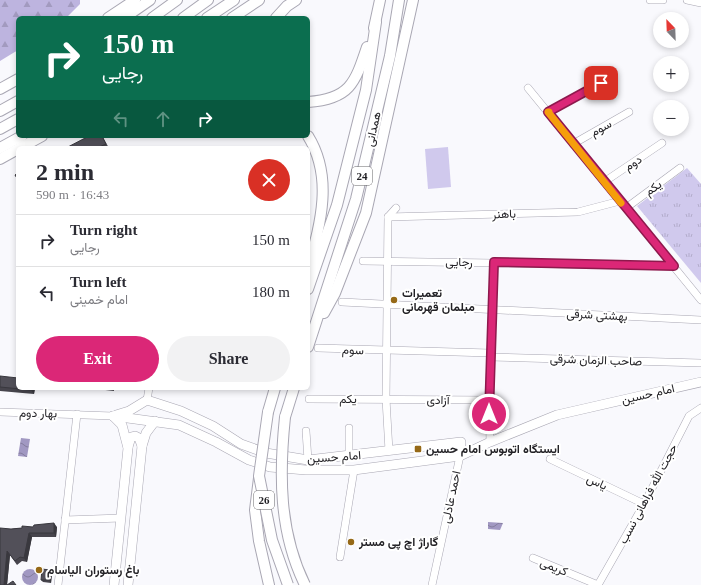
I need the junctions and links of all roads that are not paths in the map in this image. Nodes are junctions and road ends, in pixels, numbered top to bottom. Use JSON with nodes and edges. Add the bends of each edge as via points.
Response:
{"nodes":[{"id":1,"x":130,"y":0,"type":"edge"},
{"id":2,"x":135,"y":0,"type":"edge"},
{"id":3,"x":150,"y":0,"type":"edge"},
{"id":4,"x":177,"y":0,"type":"edge"},
{"id":5,"x":208,"y":0,"type":"edge"},
{"id":6,"x":234,"y":0,"type":"edge"},
{"id":7,"x":259,"y":0,"type":"edge"},
{"id":8,"x":380,"y":0,"type":"edge"},
{"id":9,"x":399,"y":0,"type":"edge"},
{"id":10,"x":413,"y":0,"type":"edge"},
{"id":11,"x":650,"y":0,"type":"edge"},
{"id":12,"x":663,"y":0,"type":"edge"},
{"id":13,"x":687,"y":0,"type":"edge"},
{"id":14,"x":292,"y":2,"type":"edge"},
{"id":15,"x":701,"y":3,"type":"edge"},
{"id":16,"x":110,"y":16,"type":"edge"},
{"id":17,"x":110,"y":16,"type":"edge"},
{"id":18,"x":127,"y":16,"type":"edge"},
{"id":19,"x":155,"y":16,"type":"edge"},
{"id":20,"x":186,"y":16,"type":"edge"},
{"id":21,"x":211,"y":16,"type":"edge"},
{"id":22,"x":235,"y":16,"type":"edge"},
{"id":23,"x":278,"y":16,"type":"edge"},
{"id":24,"x":376,"y":22,"type":"junction"},
{"id":25,"x":16,"y":80,"type":"edge"},
{"id":26,"x":601,"y":83,"type":"dead end"},
{"id":27,"x":528,"y":88,"type":"dead end"},
{"id":28,"x":0,"y":89,"type":"edge"},
{"id":29,"x":16,"y":102,"type":"edge"},
{"id":30,"x":310,"y":102,"type":"edge"},
{"id":31,"x":0,"y":111,"type":"edge"},
{"id":32,"x":548,"y":112,"type":"junction"},
{"id":33,"x":629,"y":112,"type":"dead end"},
{"id":34,"x":16,"y":121,"type":"edge"},
{"id":35,"x":0,"y":129,"type":"edge"},
{"id":36,"x":18,"y":138,"type":"edge"},
{"id":37,"x":38,"y":138,"type":"edge"},
{"id":38,"x":309,"y":138,"type":"edge"},
{"id":39,"x":662,"y":143,"type":"dead end"},
{"id":40,"x":573,"y":144,"type":"junction"},
{"id":41,"x":24,"y":146,"type":"edge"},
{"id":42,"x":0,"y":148,"type":"edge"},
{"id":43,"x":16,"y":151,"type":"edge"},
{"id":44,"x":0,"y":159,"type":"edge"},
{"id":45,"x":680,"y":168,"type":"dead end"},
{"id":46,"x":604,"y":182,"type":"junction"},
{"id":47,"x":620,"y":201,"type":"junction"},
{"id":48,"x":396,"y":208,"type":"dead end"},
{"id":49,"x":626,"y":208,"type":"junction"},
{"id":50,"x":388,"y":217,"type":"junction"},
{"id":51,"x":364,"y":260,"type":"dead end"},
{"id":52,"x":310,"y":261,"type":"edge"},
{"id":53,"x":388,"y":261,"type":"junction"},
{"id":54,"x":494,"y":262,"type":"junction"},
{"id":55,"x":674,"y":266,"type":"junction"},
{"id":56,"x":310,"y":283,"type":"edge"},
{"id":57,"x":701,"y":300,"type":"edge"},
{"id":58,"x":342,"y":302,"type":"dead end"},
{"id":59,"x":387,"y":304,"type":"junction"},
{"id":60,"x":493,"y":310,"type":"junction"},
{"id":61,"x":701,"y":320,"type":"edge"},
{"id":62,"x":314,"y":328,"type":"junction"},
{"id":63,"x":313,"y":347,"type":"edge"},
{"id":64,"x":387,"y":351,"type":"junction"},
{"id":65,"x":491,"y":355,"type":"junction"},
{"id":66,"x":701,"y":363,"type":"edge"},
{"id":67,"x":701,"y":382,"type":"edge"},
{"id":68,"x":149,"y":390,"type":"edge"},
{"id":69,"x":274,"y":390,"type":"edge"},
{"id":70,"x":293,"y":390,"type":"edge"},
{"id":71,"x":309,"y":399,"type":"dead end"},
{"id":72,"x":386,"y":399,"type":"junction"},
{"id":73,"x":147,"y":400,"type":"junction"},
{"id":74,"x":489,"y":400,"type":"junction"},
{"id":75,"x":701,"y":408,"type":"edge"},
{"id":76,"x":0,"y":412,"type":"edge"},
{"id":77,"x":77,"y":414,"type":"junction"},
{"id":78,"x":113,"y":416,"type":"junction"},
{"id":79,"x":155,"y":421,"type":"junction"},
{"id":80,"x":349,"y":428,"type":"dead end"},
{"id":81,"x":306,"y":431,"type":"dead end"},
{"id":82,"x":490,"y":442,"type":"junction"},
{"id":83,"x":142,"y":446,"type":"junction"},
{"id":84,"x":128,"y":448,"type":"junction"},
{"id":85,"x":389,"y":451,"type":"junction"},
{"id":86,"x":349,"y":456,"type":"junction"},
{"id":87,"x":460,"y":456,"type":"junction"},
{"id":88,"x":550,"y":459,"type":"dead end"},
{"id":89,"x":308,"y":460,"type":"junction"},
{"id":90,"x":354,"y":470,"type":"junction"},
{"id":91,"x":259,"y":476,"type":"junction"},
{"id":92,"x":644,"y":504,"type":"junction"},
{"id":93,"x":121,"y":518,"type":"junction"},
{"id":94,"x":65,"y":520,"type":"junction"},
{"id":95,"x":136,"y":521,"type":"junction"},
{"id":96,"x":340,"y":556,"type":"dead end"},
{"id":97,"x":533,"y":558,"type":"dead end"},
{"id":98,"x":265,"y":570,"type":"junction"},
{"id":99,"x":58,"y":585,"type":"edge"},
{"id":100,"x":114,"y":585,"type":"edge"},
{"id":101,"x":128,"y":585,"type":"edge"},
{"id":102,"x":269,"y":585,"type":"edge"},
{"id":103,"x":273,"y":585,"type":"edge"},
{"id":104,"x":288,"y":585,"type":"edge"},
{"id":105,"x":305,"y":585,"type":"edge"},
{"id":106,"x":432,"y":585,"type":"edge"},
{"id":107,"x":598,"y":585,"type":"edge"}],
"edges":[{"from":1,"to":16,"type":"highway"},
{"from":2,"to":17,"type":"highway"},
{"from":3,"to":18,"type":"highway"},
{"from":4,"to":19,"type":"highway"},
{"from":5,"to":20,"type":"highway"},
{"from":6,"to":21,"type":"highway"},
{"from":7,"to":22,"type":"highway"},
{"from":8,"to":24,"type":"highway","number":"24"},
{"from":9,"to":62,"type":"highway","name":"همدانی","number":"24","via":[[390,56],[356,199]]},
{"from":10,"to":62,"type":"highway","via":[[366,213],[335,293]]},
{"from":11,"to":12,"type":"street"},
{"from":13,"to":15,"type":"street"},
{"from":14,"to":23,"type":"highway"},
{"from":24,"to":30,"type":"highway","via":[[354,81],[340,95],[326,101]]},
{"from":24,"to":56,"type":"highway","name":"همدانی","number":"24","via":[[366,90],[337,205]]},
{"from":25,"to":28,"type":"highway"},
{"from":26,"to":32,"type":"street"},
{"from":27,"to":32,"type":"street"},
{"from":29,"to":31,"type":"highway"},
{"from":32,"to":40,"type":"street"},
{"from":33,"to":40,"type":"street","name":"سوم"},
{"from":34,"to":35,"type":"highway"},
{"from":36,"to":42,"type":"highway"},
{"from":37,"to":41,"type":"highway"},
{"from":38,"to":52,"type":"highway","via":[[320,166],[324,193],[321,220]]},
{"from":39,"to":46,"type":"street","name":"دوم"},
{"from":40,"to":46,"type":"street"},
{"from":43,"to":44,"type":"highway"},
{"from":45,"to":49,"type":"street","name":"یکم"},
{"from":46,"to":47,"type":"street"},
{"from":47,"to":49,"type":"street"},
{"from":47,"to":50,"type":"street","name":"باهنر","via":[[578,212]]},
{"from":48,"to":50,"type":"street"},
{"from":49,"to":55,"type":"street"},
{"from":50,"to":53,"type":"street"},
{"from":51,"to":53,"type":"street"},
{"from":53,"to":54,"type":"street","name":"رجایی"},
{"from":53,"to":59,"type":"street"},
{"from":54,"to":55,"type":"street","name":"رجایی"},
{"from":54,"to":60,"type":"street"},
{"from":55,"to":57,"type":"street"},
{"from":58,"to":59,"type":"street"},
{"from":59,"to":60,"type":"street","name":"بهشتی شرقی"},
{"from":59,"to":64,"type":"street"},
{"from":60,"to":61,"type":"street","name":"بهشتی شرقی"},
{"from":60,"to":65,"type":"street"},
{"from":62,"to":63,"type":"highway","name":"همدانی","number":"24"},
{"from":63,"to":64,"type":"street","name":"سوم"},
{"from":64,"to":65,"type":"street","name":"سوم"},
{"from":64,"to":72,"type":"street"},
{"from":65,"to":66,"type":"street","name":"صاحب الزمان شرقی"},
{"from":65,"to":74,"type":"street"},
{"from":67,"to":82,"type":"main road","name":"امام حسین","via":[[557,415]]},
{"from":68,"to":73,"type":"street"},
{"from":69,"to":91,"type":"highway","number":"26","bridge":true,"via":[[268,412]]},
{"from":70,"to":105,"type":"highway","number":"26","bridge":true,"via":[[285,417],[281,483],[289,544]]},
{"from":71,"to":72,"type":"street","name":"یکم"},
{"from":72,"to":74,"type":"street","name":"آزادی"},
{"from":72,"to":85,"type":"street"},
{"from":73,"to":78,"type":"main road","name":"امام حسین","via":[[129,411]]},
{"from":73,"to":89,"type":"main road","name":"امام حسین","via":[[213,426],[241,444],[266,453]]},
{"from":74,"to":82,"type":"street"},
{"from":75,"to":92,"type":"street","name":"حجت الله فراهانی نسب","via":[[688,416]]},
{"from":76,"to":77,"type":"street","name":"بهار دوم"},
{"from":77,"to":78,"type":"street","name":"امام حسین"},
{"from":77,"to":94,"type":"street"},
{"from":78,"to":79,"type":"main road","name":"امام حسین"},
{"from":78,"to":84,"type":"main road","via":[[122,425]]},
{"from":79,"to":83,"type":"main road","via":[[146,433]]},
{"from":79,"to":90,"type":"main road","name":"امام حسین","via":[[179,425],[249,460],[270,467]]},
{"from":80,"to":86,"type":"street"},
{"from":81,"to":89,"type":"street"},
{"from":82,"to":87,"type":"main road","name":"امام حسین"},
{"from":83,"to":84,"type":"main road","via":[[139,438],[135,436],[131,437]]},
{"from":83,"to":95,"type":"main road"},
{"from":84,"to":93,"type":"main road"},
{"from":85,"to":86,"type":"main road","name":"امام حسین"},
{"from":85,"to":87,"type":"main road","name":"امام حسین","via":[[461,442]]},
{"from":86,"to":89,"type":"main road","name":"امام حسین"},
{"from":87,"to":90,"type":"main road","name":"امام حسین"},
{"from":87,"to":106,"type":"street","name":"احمد عادلی"},
{"from":88,"to":92,"type":"street","name":"یاس"},
{"from":90,"to":96,"type":"street"},
{"from":91,"to":98,"type":"highway","via":[[255,510]]},
{"from":91,"to":104,"type":"highway","number":"26","bridge":true,"via":[[272,540]]},
{"from":92,"to":107,"type":"street","name":"حجت الله فراهانی نسب"},
{"from":93,"to":94,"type":"street"},
{"from":93,"to":95,"type":"main road"},
{"from":93,"to":100,"type":"main road"},
{"from":94,"to":99,"type":"street"},
{"from":95,"to":101,"type":"main road"},
{"from":97,"to":107,"type":"street","name":"کریمی"},
{"from":98,"to":102,"type":"highway"},
{"from":98,"to":103,"type":"highway"}]}
